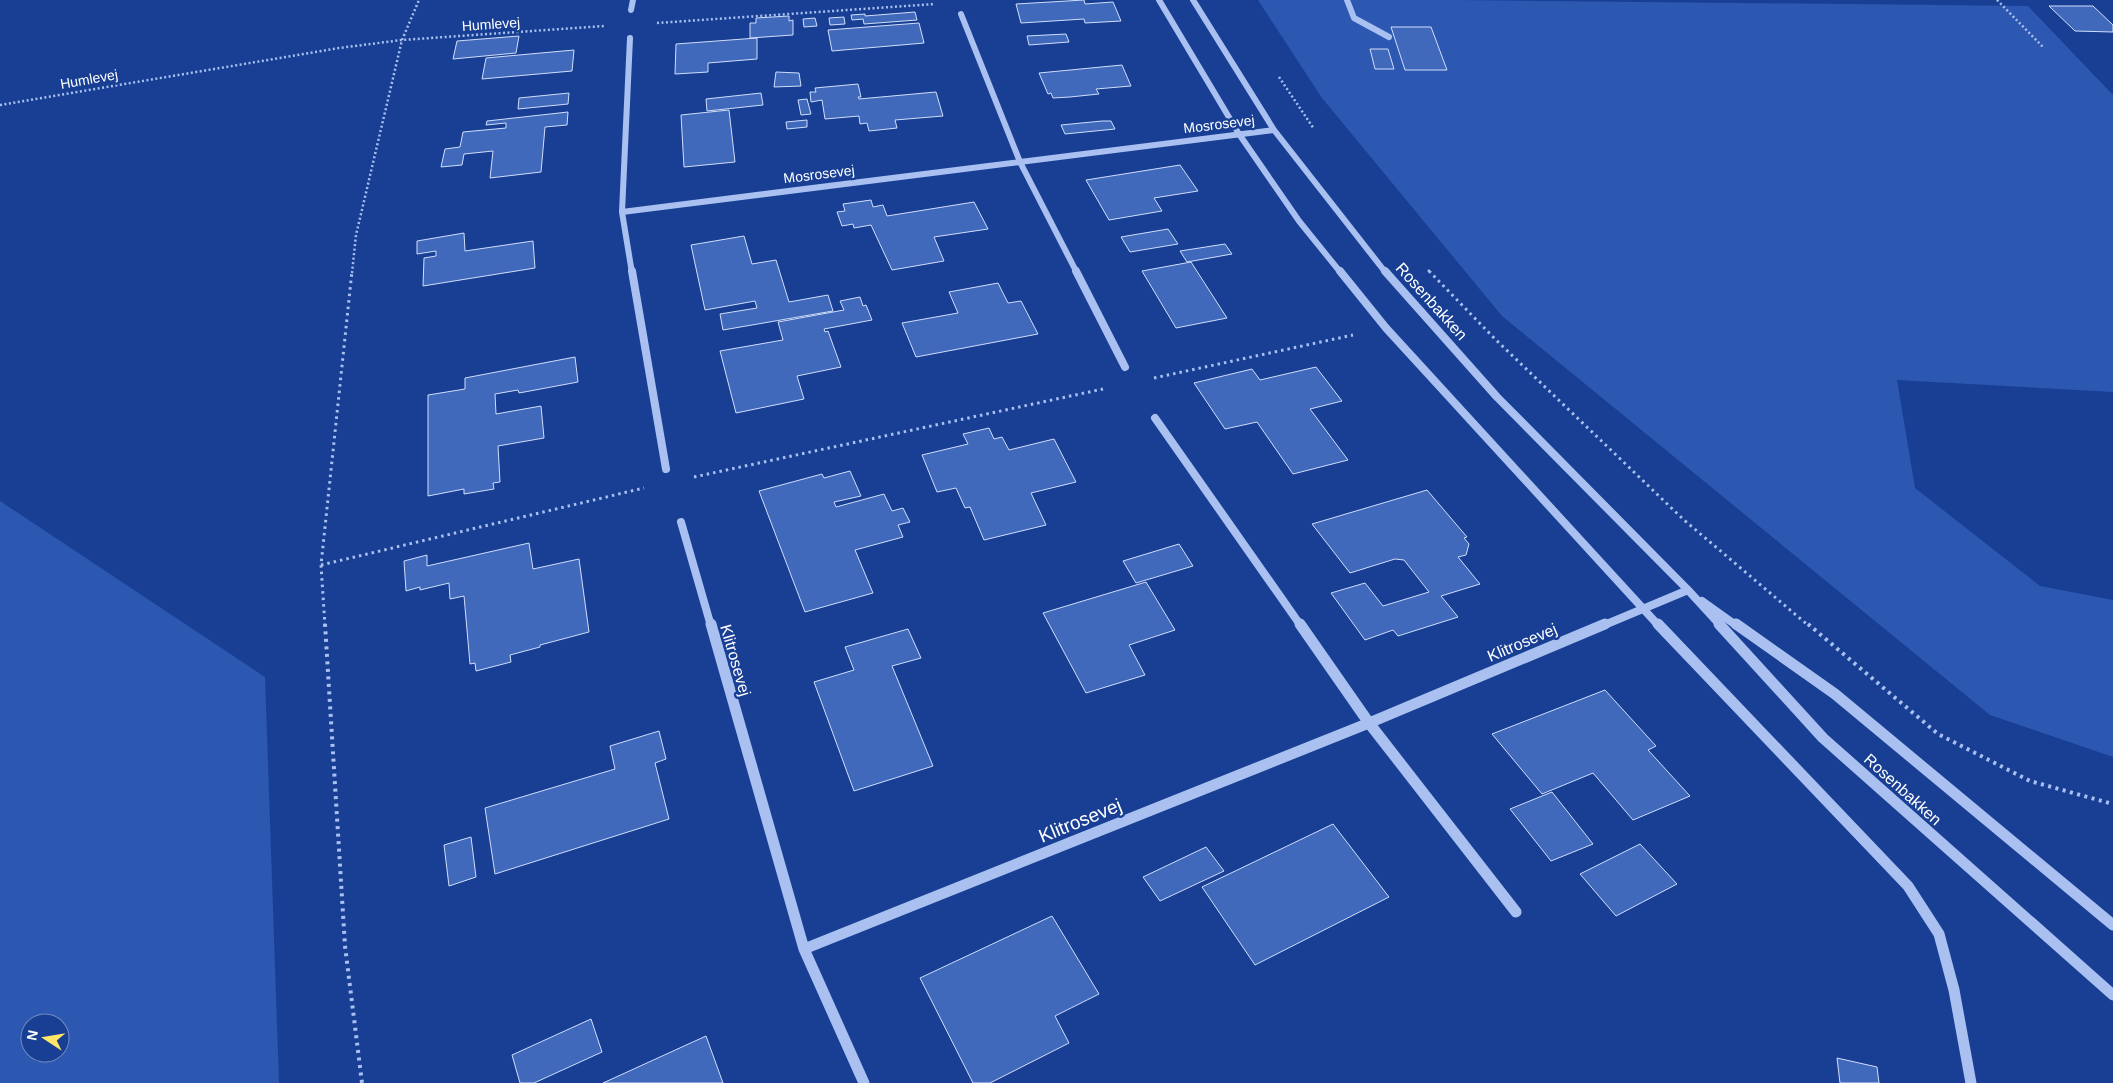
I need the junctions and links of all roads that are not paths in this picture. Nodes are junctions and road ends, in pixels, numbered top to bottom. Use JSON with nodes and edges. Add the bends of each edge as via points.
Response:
{"nodes":[{"id":1,"x":633,"y":0,"type":"edge"},
{"id":2,"x":1159,"y":0,"type":"edge"},
{"id":3,"x":1193,"y":0,"type":"edge"},
{"id":4,"x":1347,"y":0,"type":"edge"},
{"id":5,"x":631,"y":10,"type":"dead end"},
{"id":6,"x":962,"y":14,"type":"dead end"},
{"id":7,"x":1389,"y":37,"type":"dead end"},
{"id":8,"x":630,"y":38,"type":"dead end"},
{"id":9,"x":1274,"y":130,"type":"junction"},
{"id":10,"x":1239,"y":134,"type":"junction"},
{"id":11,"x":1020,"y":162,"type":"junction"},
{"id":12,"x":622,"y":212,"type":"junction"},
{"id":13,"x":1125,"y":367,"type":"dead end"},
{"id":14,"x":1154,"y":418,"type":"dead end"},
{"id":15,"x":666,"y":469,"type":"dead end"},
{"id":16,"x":681,"y":522,"type":"dead end"},
{"id":17,"x":1688,"y":590,"type":"junction"},
{"id":18,"x":1642,"y":608,"type":"junction"},
{"id":19,"x":1369,"y":723,"type":"junction"},
{"id":20,"x":1516,"y":912,"type":"dead end"},
{"id":21,"x":2113,"y":925,"type":"edge"},
{"id":22,"x":804,"y":949,"type":"junction"},
{"id":23,"x":2113,"y":995,"type":"edge"},
{"id":24,"x":864,"y":1083,"type":"edge"},
{"id":25,"x":1971,"y":1083,"type":"edge"}],
"edges":[{"from":1,"to":5,"type":"street"},
{"from":2,"to":10,"type":"street"},
{"from":3,"to":9,"type":"street","name":"Rosenbakken"},
{"from":4,"to":7,"type":"street","via":[[1354,18]]},
{"from":6,"to":11,"type":"street"},
{"from":8,"to":12,"type":"street"},
{"from":9,"to":10,"type":"street","name":"Mosrosevej"},
{"from":9,"to":17,"type":"street","name":"Rosenbakken","via":[[1374,259],[1497,397]]},
{"from":10,"to":11,"type":"street","name":"Mosrosevej"},
{"from":10,"to":18,"type":"street","via":[[1299,221],[1386,328]]},
{"from":11,"to":12,"type":"street","name":"Mosrosevej"},
{"from":11,"to":13,"type":"street"},
{"from":12,"to":15,"type":"street"},
{"from":14,"to":19,"type":"street"},
{"from":16,"to":22,"type":"street","name":"Klitrosevej"},
{"from":17,"to":18,"type":"street","name":"Klitrosevej"},
{"from":17,"to":21,"type":"street","name":"Rosenbakken","via":[[1835,694]]},
{"from":17,"to":23,"type":"street","name":"Rosenbakken","via":[[1823,738]]},
{"from":18,"to":19,"type":"street","name":"Klitrosevej"},
{"from":18,"to":25,"type":"street","via":[[1908,886],[1939,934],[1954,990]]},
{"from":19,"to":20,"type":"street"},
{"from":19,"to":22,"type":"street","name":"Klitrosevej"},
{"from":22,"to":24,"type":"street","name":"Klitrosevej"}]}
